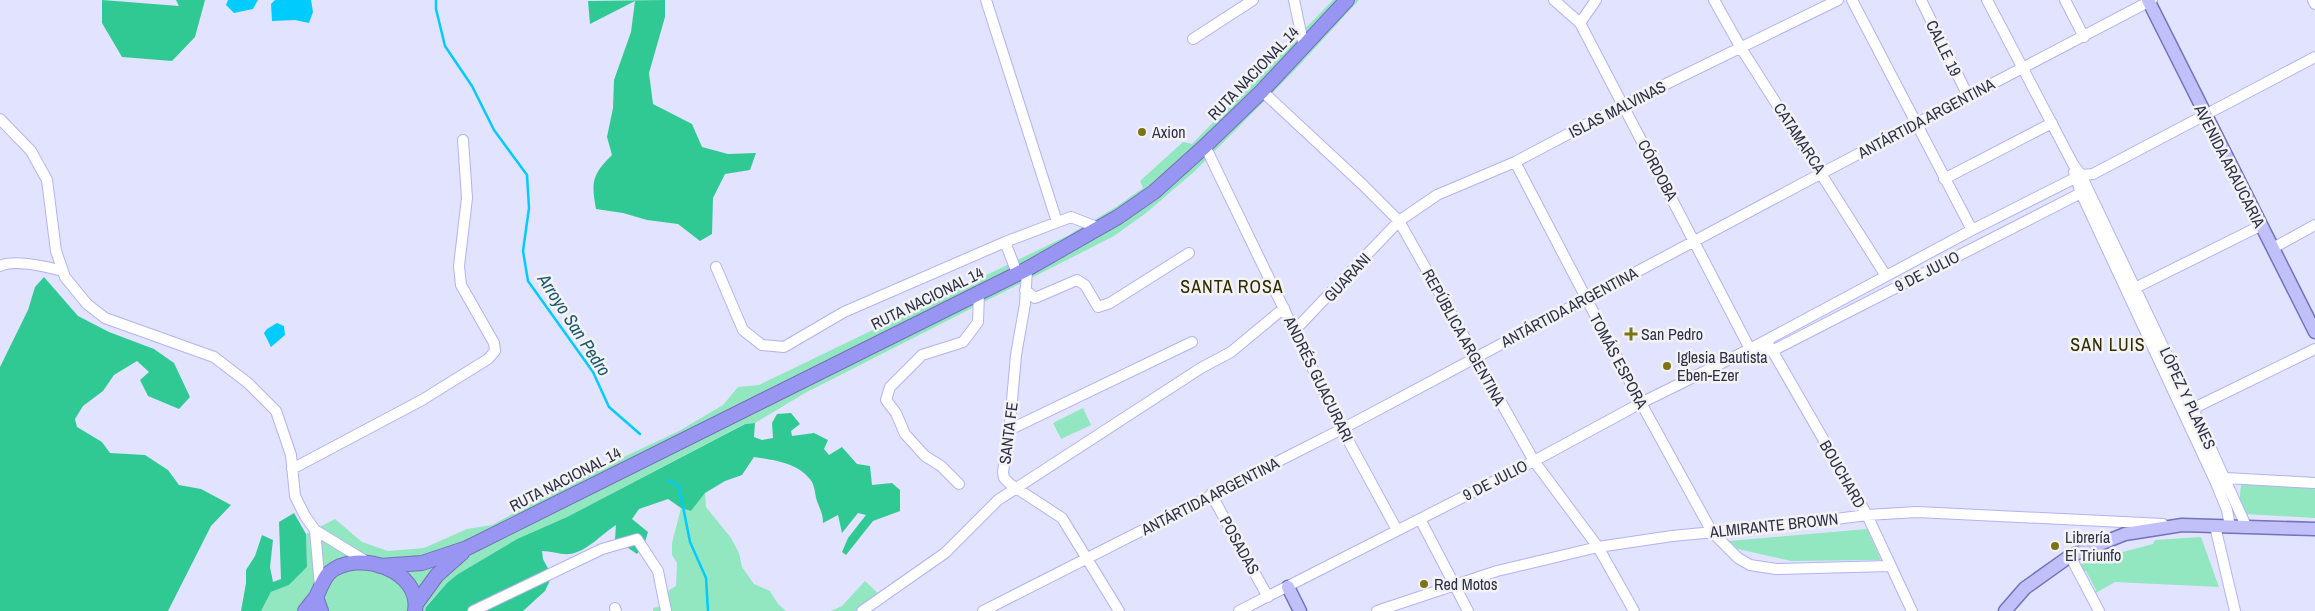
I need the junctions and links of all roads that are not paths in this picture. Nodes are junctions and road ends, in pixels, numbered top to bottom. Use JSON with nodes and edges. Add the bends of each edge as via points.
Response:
{"nodes":[{"id":1,"x":986,"y":0,"type":"edge"},
{"id":2,"x":1253,"y":0,"type":"edge"},
{"id":3,"x":1347,"y":0,"type":"edge"},
{"id":4,"x":1554,"y":0,"type":"edge"},
{"id":5,"x":1596,"y":0,"type":"edge"},
{"id":6,"x":1714,"y":0,"type":"edge"},
{"id":7,"x":1838,"y":0,"type":"edge"},
{"id":8,"x":1852,"y":0,"type":"edge"},
{"id":9,"x":1921,"y":0,"type":"edge"},
{"id":10,"x":1988,"y":0,"type":"edge"},
{"id":11,"x":2065,"y":0,"type":"edge"},
{"id":12,"x":2313,"y":0,"type":"edge"},
{"id":13,"x":1294,"y":1,"type":"edge"},
{"id":14,"x":2149,"y":1,"type":"edge"},
{"id":15,"x":2315,"y":4,"type":"edge"},
{"id":16,"x":1580,"y":23,"type":"junction"},
{"id":17,"x":2084,"y":37,"type":"junction"},
{"id":18,"x":1193,"y":39,"type":"dead end"},
{"id":19,"x":1304,"y":47,"type":"junction"},
{"id":20,"x":1741,"y":48,"type":"junction"},
{"id":21,"x":2315,"y":57,"type":"edge"},
{"id":22,"x":2022,"y":67,"type":"junction"},
{"id":23,"x":1262,"y":91,"type":"junction"},
{"id":24,"x":1968,"y":96,"type":"junction"},
{"id":25,"x":1623,"y":105,"type":"junction"},
{"id":26,"x":2204,"y":115,"type":"junction"},
{"id":27,"x":0,"y":119,"type":"edge"},
{"id":28,"x":2052,"y":123,"type":"junction"},
{"id":29,"x":1915,"y":124,"type":"junction"},
{"id":30,"x":463,"y":140,"type":"dead end"},
{"id":31,"x":1205,"y":146,"type":"junction"},
{"id":32,"x":1515,"y":162,"type":"junction"},
{"id":33,"x":1822,"y":173,"type":"junction"},
{"id":34,"x":1944,"y":179,"type":"junction"},
{"id":35,"x":2081,"y":183,"type":"junction"},
{"id":36,"x":1399,"y":221,"type":"junction"},
{"id":37,"x":1057,"y":222,"type":"junction"},
{"id":38,"x":2315,"y":225,"type":"edge"},
{"id":39,"x":2260,"y":226,"type":"junction"},
{"id":40,"x":1099,"y":228,"type":"junction"},
{"id":41,"x":1972,"y":230,"type":"junction"},
{"id":42,"x":1695,"y":241,"type":"junction"},
{"id":43,"x":1005,"y":242,"type":"junction"},
{"id":44,"x":2273,"y":248,"type":"junction"},
{"id":45,"x":1189,"y":253,"type":"dead end"},
{"id":46,"x":0,"y":266,"type":"edge"},
{"id":47,"x":716,"y":267,"type":"dead end"},
{"id":48,"x":63,"y":271,"type":"junction"},
{"id":49,"x":1022,"y":271,"type":"junction"},
{"id":50,"x":1886,"y":276,"type":"junction"},
{"id":51,"x":1026,"y":290,"type":"junction"},
{"id":52,"x":2131,"y":290,"type":"junction"},
{"id":53,"x":980,"y":291,"type":"junction"},
{"id":54,"x":1586,"y":298,"type":"junction"},
{"id":55,"x":1284,"y":308,"type":"junction"},
{"id":56,"x":1294,"y":331,"type":"junction"},
{"id":57,"x":2315,"y":332,"type":"edge"},
{"id":58,"x":1766,"y":340,"type":"junction"},
{"id":59,"x":1192,"y":342,"type":"dead end"},
{"id":60,"x":1750,"y":349,"type":"junction"},
{"id":61,"x":2315,"y":349,"type":"edge"},
{"id":62,"x":1772,"y":351,"type":"junction"},
{"id":63,"x":1474,"y":357,"type":"junction"},
{"id":64,"x":1641,"y":403,"type":"junction"},
{"id":65,"x":2193,"y":409,"type":"junction"},
{"id":66,"x":2183,"y":414,"type":"junction"},
{"id":67,"x":1342,"y":429,"type":"junction"},
{"id":68,"x":1009,"y":430,"type":"junction"},
{"id":69,"x":1534,"y":460,"type":"junction"},
{"id":70,"x":292,"y":469,"type":"junction"},
{"id":71,"x":2221,"y":480,"type":"junction"},
{"id":72,"x":2315,"y":483,"type":"edge"},
{"id":73,"x":959,"y":484,"type":"dead end"},
{"id":74,"x":1016,"y":488,"type":"junction"},
{"id":75,"x":1211,"y":494,"type":"junction"},
{"id":76,"x":1867,"y":515,"type":"junction"},
{"id":77,"x":1420,"y":519,"type":"junction"},
{"id":78,"x":2182,"y":525,"type":"junction"},
{"id":79,"x":2215,"y":526,"type":"junction"},
{"id":80,"x":2230,"y":527,"type":"junction"},
{"id":81,"x":2247,"y":528,"type":"junction"},
{"id":82,"x":2315,"y":529,"type":"edge"},
{"id":83,"x":315,"y":530,"type":"junction"},
{"id":84,"x":1397,"y":530,"type":"junction"},
{"id":85,"x":1712,"y":532,"type":"junction"},
{"id":86,"x":1598,"y":547,"type":"junction"},
{"id":87,"x":467,"y":548,"type":"junction"},
{"id":88,"x":2070,"y":556,"type":"junction"},
{"id":89,"x":1087,"y":559,"type":"junction"},
{"id":90,"x":374,"y":565,"type":"junction"},
{"id":91,"x":1890,"y":566,"type":"junction"},
{"id":92,"x":1454,"y":584,"type":"junction"},
{"id":93,"x":1288,"y":587,"type":"junction"},
{"id":94,"x":318,"y":592,"type":"junction"},
{"id":95,"x":1268,"y":597,"type":"junction"},
{"id":96,"x":415,"y":607,"type":"edge"},
{"id":97,"x":304,"y":611,"type":"edge"},
{"id":98,"x":321,"y":611,"type":"edge"},
{"id":99,"x":473,"y":611,"type":"edge"},
{"id":100,"x":666,"y":611,"type":"edge"},
{"id":101,"x":862,"y":611,"type":"edge"},
{"id":102,"x":984,"y":611,"type":"edge"},
{"id":103,"x":1119,"y":611,"type":"edge"},
{"id":104,"x":1239,"y":611,"type":"edge"},
{"id":105,"x":1300,"y":611,"type":"edge"},
{"id":106,"x":1377,"y":611,"type":"edge"},
{"id":107,"x":1468,"y":611,"type":"edge"},
{"id":108,"x":1634,"y":611,"type":"edge"},
{"id":109,"x":1912,"y":611,"type":"edge"},
{"id":110,"x":2004,"y":611,"type":"edge"},
{"id":111,"x":2099,"y":611,"type":"edge"},
{"id":112,"x":2235,"y":611,"type":"edge"}],
"edges":[{"from":1,"to":37,"type":"street"},
{"from":2,"to":18,"type":"street"},
{"from":3,"to":19,"type":"highway","name":"RUTA NACIONAL 14"},
{"from":4,"to":16,"type":"street","name":"CÓRDOBA"},
{"from":5,"to":16,"type":"street"},
{"from":6,"to":20,"type":"street","name":"CATAMARCA"},
{"from":7,"to":20,"type":"street","name":"ISLAS MALVINAS"},
{"from":8,"to":29,"type":"street"},
{"from":9,"to":24,"type":"street","name":"CALLE 19"},
{"from":10,"to":22,"type":"street","name":"LÓPEZ Y PLANES"},
{"from":11,"to":17,"type":"street"},
{"from":12,"to":15,"type":"street"},
{"from":13,"to":19,"type":"street"},
{"from":14,"to":17,"type":"street","name":"ANTÁRTIDA ARGENTINA"},
{"from":14,"to":26,"type":"main road","name":"AVENIDA ARAUCARIA"},
{"from":16,"to":25,"type":"street","name":"CÓRDOBA"},
{"from":17,"to":22,"type":"street","name":"ANTÁRTIDA ARGENTINA"},
{"from":19,"to":23,"type":"highway","name":"RUTA NACIONAL 14"},
{"from":20,"to":25,"type":"street","name":"ISLAS MALVINAS"},
{"from":20,"to":33,"type":"street","name":"CATAMARCA"},
{"from":21,"to":26,"type":"street"},
{"from":22,"to":24,"type":"street","name":"ANTÁRTIDA ARGENTINA"},
{"from":22,"to":28,"type":"street","name":"LÓPEZ Y PLANES"},
{"from":23,"to":31,"type":"highway","name":"RUTA NACIONAL 14"},
{"from":23,"to":36,"type":"street","name":"REPÚBLICA ARGENTINA"},
{"from":24,"to":29,"type":"street","name":"ANTÁRTIDA ARGENTINA"},
{"from":25,"to":32,"type":"street","name":"ISLAS MALVINAS"},
{"from":25,"to":42,"type":"street","name":"CÓRDOBA"},
{"from":26,"to":35,"type":"street"},
{"from":26,"to":39,"type":"main road","name":"AVENIDA ARAUCARIA"},
{"from":27,"to":48,"type":"street","via":[[31,151],[47,180],[56,251]]},
{"from":28,"to":34,"type":"street"},
{"from":28,"to":35,"type":"street","name":"LÓPEZ Y PLANES"},
{"from":29,"to":33,"type":"street","name":"ANTÁRTIDA ARGENTINA"},
{"from":29,"to":34,"type":"street"},
{"from":30,"to":70,"type":"street","via":[[467,198],[459,266],[461,285],[494,344],[494,351],[488,359],[422,400]]},
{"from":31,"to":40,"type":"highway","name":"RUTA NACIONAL 14","via":[[1142,201]]},
{"from":31,"to":55,"type":"street","name":"ANDRÉS GUACURARI"},
{"from":32,"to":36,"type":"street","name":"ISLAS MALVINAS","via":[[1437,195]]},
{"from":32,"to":54,"type":"street","name":"TOMÁS ESPORA"},
{"from":33,"to":42,"type":"street","name":"ANTÁRTIDA ARGENTINA"},
{"from":33,"to":50,"type":"street","name":"CATAMARCA"},
{"from":34,"to":41,"type":"street"},
{"from":35,"to":41,"type":"street","name":"9 DE JULIO"},
{"from":35,"to":52,"type":"street","name":"LÓPEZ Y PLANES"},
{"from":35,"to":62,"type":"street","name":"9 DE JULIO"},
{"from":36,"to":56,"type":"street","name":"GUARANI"},
{"from":36,"to":63,"type":"street","name":"REPÚBLICA ARGENTINA"},
{"from":37,"to":40,"type":"street","via":[[1071,217]]},
{"from":37,"to":43,"type":"street"},
{"from":38,"to":44,"type":"street"},
{"from":39,"to":44,"type":"main road","name":"AVENIDA ARAUCARIA"},
{"from":39,"to":52,"type":"street"},
{"from":40,"to":49,"type":"highway","name":"RUTA NACIONAL 14"},
{"from":41,"to":50,"type":"street","name":"9 DE JULIO"},
{"from":42,"to":54,"type":"street","name":"ANTÁRTIDA ARGENTINA"},
{"from":42,"to":60,"type":"street","name":"CÓRDOBA"},
{"from":43,"to":47,"type":"street","via":[[844,312],[784,347],[762,345],[743,330]]},
{"from":43,"to":49,"type":"street"},
{"from":44,"to":57,"type":"main road","name":"AVENIDA ARAUCARIA"},
{"from":45,"to":51,"type":"street","via":[[1110,303],[1098,307],[1085,285],[1077,280],[1035,298]]},
{"from":46,"to":48,"type":"street","via":[[23,264]]},
{"from":48,"to":70,"type":"street","via":[[86,304],[105,318],[214,357],[248,383],[276,411],[286,436]]},
{"from":49,"to":51,"type":"street","name":"SANTA FE"},
{"from":49,"to":53,"type":"highway","name":"RUTA NACIONAL 14"},
{"from":50,"to":58,"type":"street","name":"9 DE JULIO"},
{"from":51,"to":68,"type":"street","name":"SANTA FE"},
{"from":52,"to":65,"type":"street","name":"LÓPEZ Y PLANES"},
{"from":52,"to":66,"type":"street","name":"LÓPEZ Y PLANES"},
{"from":53,"to":73,"type":"street","via":[[978,322],[962,342],[922,355],[890,387],[886,400],[905,434],[925,456]]},
{"from":53,"to":87,"type":"highway","name":"RUTA NACIONAL 14"},
{"from":54,"to":63,"type":"street","name":"ANTÁRTIDA ARGENTINA"},
{"from":54,"to":64,"type":"street","name":"TOMÁS ESPORA"},
{"from":55,"to":56,"type":"street","name":"ANDRÉS GUACURARI"},
{"from":55,"to":74,"type":"street","via":[[1230,352]]},
{"from":56,"to":67,"type":"street","name":"ANDRÉS GUACURARI"},
{"from":58,"to":60,"type":"street","name":"9 DE JULIO"},
{"from":58,"to":62,"type":"street","name":"BOUCHARD"},
{"from":59,"to":68,"type":"street"},
{"from":60,"to":62,"type":"street"},
{"from":60,"to":64,"type":"street","name":"9 DE JULIO"},
{"from":61,"to":65,"type":"street"},
{"from":62,"to":76,"type":"street","name":"BOUCHARD"},
{"from":63,"to":67,"type":"street","name":"ANTÁRTIDA ARGENTINA"},
{"from":63,"to":69,"type":"street","name":"REPÚBLICA ARGENTINA"},
{"from":64,"to":69,"type":"street","name":"9 DE JULIO"},
{"from":64,"to":85,"type":"street","name":"TOMÁS ESPORA"},
{"from":65,"to":66,"type":"street"},
{"from":65,"to":71,"type":"street","name":"LÓPEZ Y PLANES"},
{"from":66,"to":71,"type":"street","name":"LÓPEZ Y PLANES"},
{"from":67,"to":75,"type":"street","name":"ANTÁRTIDA ARGENTINA"},
{"from":67,"to":84,"type":"street","name":"ANDRÉS GUACURARI"},
{"from":68,"to":74,"type":"street","name":"SANTA FE","via":[[1003,472],[1004,478]]},
{"from":69,"to":77,"type":"street","name":"9 DE JULIO"},
{"from":69,"to":86,"type":"street","name":"REPÚBLICA ARGENTINA"},
{"from":70,"to":83,"type":"street","via":[[294,496]]},
{"from":71,"to":72,"type":"street"},
{"from":71,"to":80,"type":"street","name":"LÓPEZ Y PLANES"},
{"from":71,"to":81,"type":"street","name":"LÓPEZ Y PLANES"},
{"from":74,"to":89,"type":"street","name":"SANTA FE","via":[[1062,518]]},
{"from":74,"to":101,"type":"street","via":[[998,500],[945,553]]},
{"from":75,"to":89,"type":"street","name":"ANTÁRTIDA ARGENTINA"},
{"from":75,"to":95,"type":"street","name":"POSADAS"},
{"from":76,"to":78,"type":"street","name":"ALMIRANTE BROWN","via":[[1917,512]]},
{"from":76,"to":85,"type":"street","name":"ALMIRANTE BROWN"},
{"from":76,"to":91,"type":"street","name":"BOUCHARD"},
{"from":77,"to":84,"type":"street","name":"9 DE JULIO"},
{"from":77,"to":92,"type":"street"},
{"from":78,"to":79,"type":"main road"},
{"from":78,"to":88,"type":"main road","via":[[2125,534]]},
{"from":79,"to":80,"type":"main road"},
{"from":79,"to":112,"type":"street"},
{"from":80,"to":81,"type":"main road"},
{"from":81,"to":82,"type":"main road"},
{"from":83,"to":90,"type":"street"},
{"from":83,"to":94,"type":"street"},
{"from":84,"to":93,"type":"street","name":"9 DE JULIO"},
{"from":85,"to":86,"type":"street","name":"ALMIRANTE BROWN"},
{"from":85,"to":91,"type":"street","name":"TOMÁS ESPORA","via":[[1738,558],[1750,565],[1776,569]]},
{"from":86,"to":92,"type":"street","name":"ALMIRANTE BROWN"},
{"from":86,"to":108,"type":"street","name":"REPÚBLICA ARGENTINA"},
{"from":87,"to":90,"type":"highway","name":"RUTA NACIONAL 14","via":[[422,563]]},
{"from":87,"to":96,"type":"highway","name":"RUTA NACIONAL 14","via":[[437,575]]},
{"from":88,"to":110,"type":"main road","via":[[2025,588]]},
{"from":88,"to":111,"type":"street"},
{"from":89,"to":102,"type":"street","name":"ANTÁRTIDA ARGENTINA"},
{"from":89,"to":103,"type":"street","name":"SANTA FE"},
{"from":90,"to":94,"type":"highway","name":"RUTA NACIONAL 14","via":[[356,563],[341,567],[329,574]]},
{"from":90,"to":96,"type":"highway","via":[[406,579],[414,591]]},
{"from":91,"to":109,"type":"street","name":"BOUCHARD"},
{"from":92,"to":106,"type":"street","name":"ALMIRANTE BROWN"},
{"from":92,"to":107,"type":"street"},
{"from":93,"to":95,"type":"street","name":"9 DE JULIO"},
{"from":93,"to":105,"type":"main road"},
{"from":94,"to":97,"type":"highway"},
{"from":94,"to":98,"type":"highway"},
{"from":95,"to":104,"type":"street","name":"9 DE JULIO"},
{"from":99,"to":100,"type":"street","via":[[602,549],[637,539],[658,571]]}]}
